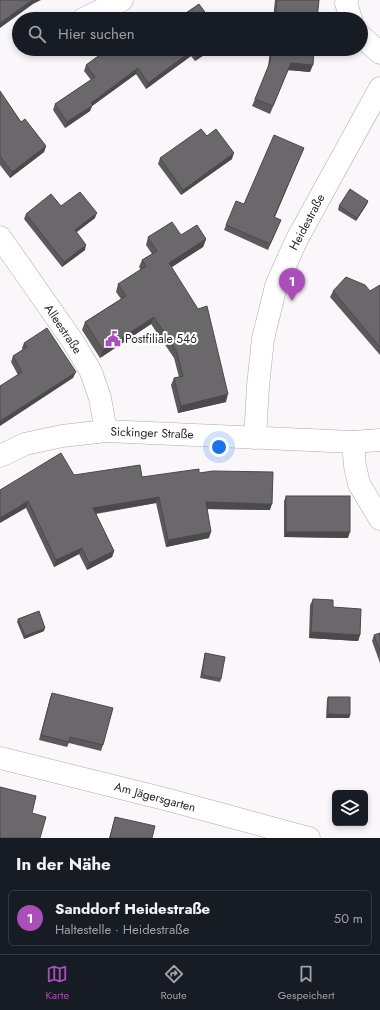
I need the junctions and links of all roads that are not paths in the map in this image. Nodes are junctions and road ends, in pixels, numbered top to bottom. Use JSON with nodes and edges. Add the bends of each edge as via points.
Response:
{"nodes":[{"id":1,"x":122,"y":0,"type":"edge"},
{"id":2,"x":346,"y":0,"type":"edge"},
{"id":3,"x":97,"y":12,"type":"edge"},
{"id":4,"x":349,"y":12,"type":"edge"},
{"id":5,"x":368,"y":42,"type":"edge"},
{"id":6,"x":380,"y":53,"type":"edge"},
{"id":7,"x":380,"y":88,"type":"edge"},
{"id":8,"x":0,"y":237,"type":"edge"},
{"id":9,"x":106,"y":431,"type":"junction"},
{"id":10,"x":255,"y":438,"type":"junction"},
{"id":11,"x":380,"y":440,"type":"edge"},
{"id":12,"x":354,"y":442,"type":"junction"},
{"id":13,"x":0,"y":456,"type":"edge"},
{"id":14,"x":380,"y":519,"type":"edge"},
{"id":15,"x":0,"y":758,"type":"edge"},
{"id":16,"x":309,"y":838,"type":"edge"}],
"edges":[{"from":1,"to":3,"type":"street"},
{"from":2,"to":4,"type":"street"},
{"from":5,"to":6,"type":"street"},
{"from":7,"to":10,"type":"street","name":"Heidestraße","via":[[296,241],[276,286],[263,338]]},
{"from":8,"to":9,"type":"street","name":"Alleestraße","via":[[74,343],[91,372],[100,398]]},
{"from":9,"to":10,"type":"street","name":"Sickinger Straße"},
{"from":9,"to":13,"type":"street","name":"Sickinger Straße","via":[[62,436],[25,444]]},
{"from":10,"to":12,"type":"street","name":"Sickinger Straße"},
{"from":11,"to":12,"type":"street","name":"Sickinger Straße"},
{"from":12,"to":14,"type":"street","via":[[359,484]]},
{"from":15,"to":16,"type":"street","name":"Am Jägersgarten"}]}
